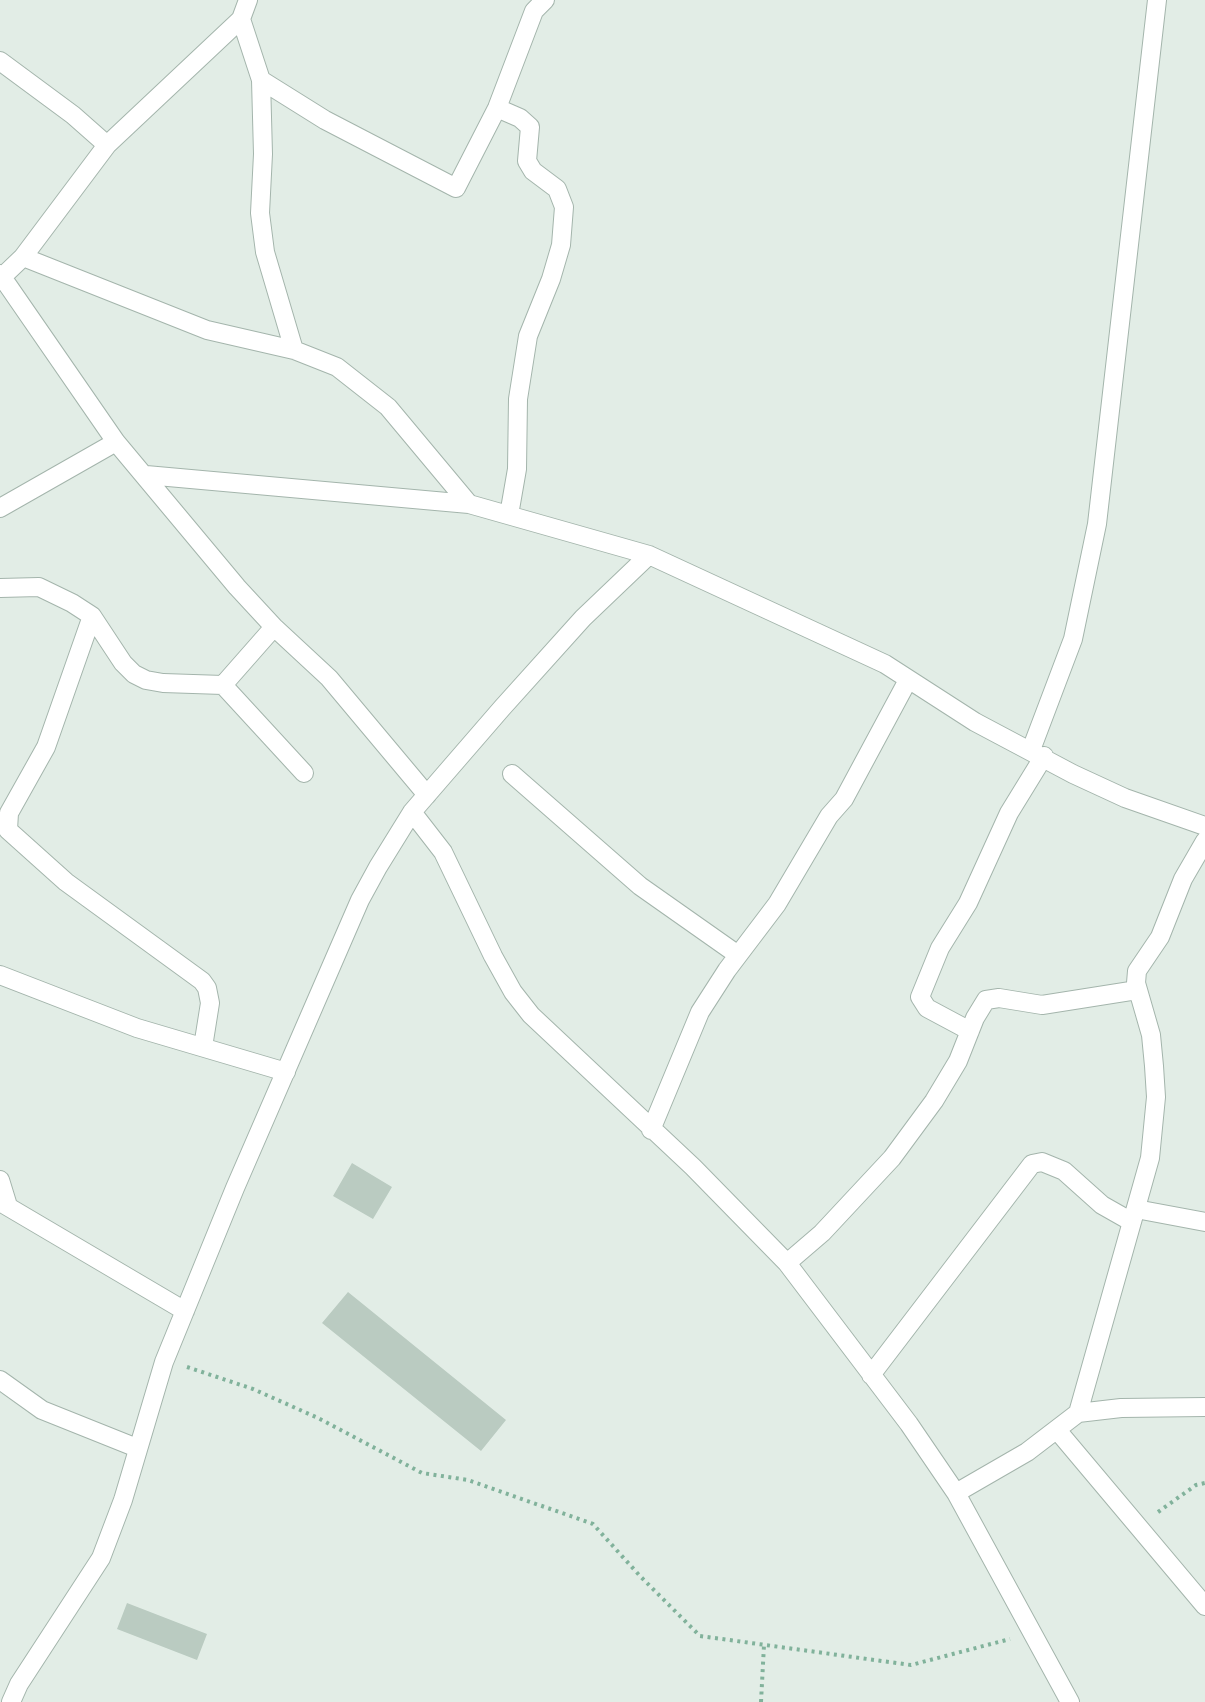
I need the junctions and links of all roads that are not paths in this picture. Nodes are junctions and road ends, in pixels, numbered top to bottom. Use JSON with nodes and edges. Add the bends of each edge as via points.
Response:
{"nodes":[{"id":1,"x":248,"y":0,"type":"edge"},
{"id":2,"x":545,"y":0,"type":"edge"},
{"id":3,"x":1157,"y":0,"type":"edge"},
{"id":4,"x":241,"y":19,"type":"junction"},
{"id":5,"x":0,"y":61,"type":"edge"},
{"id":6,"x":261,"y":80,"type":"junction"},
{"id":7,"x":497,"y":108,"type":"junction"},
{"id":8,"x":107,"y":144,"type":"junction"},
{"id":9,"x":23,"y":257,"type":"junction"},
{"id":10,"x":1,"y":276,"type":"edge"},
{"id":11,"x":294,"y":350,"type":"junction"},
{"id":12,"x":116,"y":442,"type":"junction"},
{"id":13,"x":146,"y":475,"type":"junction"},
{"id":14,"x":468,"y":504,"type":"junction"},
{"id":15,"x":0,"y":508,"type":"edge"},
{"id":16,"x":509,"y":515,"type":"junction"},
{"id":17,"x":649,"y":555,"type":"junction"},
{"id":18,"x":0,"y":588,"type":"edge"},
{"id":19,"x":92,"y":616,"type":"junction"},
{"id":20,"x":274,"y":627,"type":"junction"},
{"id":21,"x":908,"y":680,"type":"junction"},
{"id":22,"x":223,"y":685,"type":"junction"},
{"id":23,"x":1037,"y":753,"type":"junction"},
{"id":24,"x":304,"y":773,"type":"dead end"},
{"id":25,"x":512,"y":774,"type":"dead end"},
{"id":26,"x":427,"y":795,"type":"junction"},
{"id":27,"x":412,"y":812,"type":"junction"},
{"id":28,"x":1205,"y":826,"type":"edge"},
{"id":29,"x":1205,"y":842,"type":"edge"},
{"id":30,"x":738,"y":955,"type":"junction"},
{"id":31,"x":0,"y":975,"type":"edge"},
{"id":32,"x":1137,"y":990,"type":"junction"},
{"id":33,"x":970,"y":1031,"type":"junction"},
{"id":34,"x":202,"y":1047,"type":"junction"},
{"id":35,"x":286,"y":1072,"type":"junction"},
{"id":36,"x":651,"y":1130,"type":"junction"},
{"id":37,"x":0,"y":1180,"type":"edge"},
{"id":38,"x":4,"y":1204,"type":"edge"},
{"id":39,"x":1134,"y":1216,"type":"junction"},
{"id":40,"x":1205,"y":1222,"type":"edge"},
{"id":41,"x":787,"y":1263,"type":"junction"},
{"id":42,"x":185,"y":1311,"type":"junction"},
{"id":43,"x":871,"y":1375,"type":"junction"},
{"id":44,"x":0,"y":1380,"type":"edge"},
{"id":45,"x":1205,"y":1407,"type":"edge"},
{"id":46,"x":1078,"y":1413,"type":"junction"},
{"id":47,"x":1057,"y":1430,"type":"junction"},
{"id":48,"x":137,"y":1448,"type":"junction"},
{"id":49,"x":956,"y":1493,"type":"junction"},
{"id":50,"x":1205,"y":1606,"type":"edge"},
{"id":51,"x":11,"y":1702,"type":"edge"},
{"id":52,"x":1070,"y":1702,"type":"edge"}],
"edges":[{"from":1,"to":4,"type":"street"},
{"from":2,"to":7,"type":"street","via":[[534,11]]},
{"from":3,"to":23,"type":"street","via":[[1097,524],[1073,639]]},
{"from":4,"to":6,"type":"street"},
{"from":4,"to":8,"type":"street"},
{"from":5,"to":8,"type":"street"},
{"from":6,"to":7,"type":"street","via":[[325,120],[456,188]]},
{"from":6,"to":11,"type":"street","via":[[260,213],[267,260]]},
{"from":7,"to":16,"type":"street","via":[[530,127],[527,161],[533,171],[557,189],[564,207],[561,245],[528,336],[518,399],[517,469]]},
{"from":8,"to":9,"type":"street"},
{"from":9,"to":10,"type":"street"},
{"from":9,"to":11,"type":"street","via":[[207,330]]},
{"from":10,"to":12,"type":"street"},
{"from":11,"to":14,"type":"street","via":[[337,368],[388,407]]},
{"from":12,"to":13,"type":"street"},
{"from":12,"to":15,"type":"street"},
{"from":13,"to":14,"type":"street"},
{"from":13,"to":20,"type":"street"},
{"from":14,"to":16,"type":"street"},
{"from":16,"to":17,"type":"street"},
{"from":17,"to":21,"type":"street","via":[[855,650]]},
{"from":17,"to":26,"type":"street","via":[[583,618]]},
{"from":18,"to":19,"type":"street","via":[[39,587],[53,591]]},
{"from":19,"to":22,"type":"street","via":[[134,674],[163,683]]},
{"from":19,"to":34,"type":"street","via":[[46,747],[9,813],[8,830],[66,882],[202,981],[210,1003]]},
{"from":20,"to":22,"type":"street"},
{"from":20,"to":26,"type":"street","via":[[329,678]]},
{"from":21,"to":23,"type":"street","via":[[975,722]]},
{"from":21,"to":30,"type":"street","via":[[855,781],[829,816],[777,904]]},
{"from":22,"to":24,"type":"street"},
{"from":23,"to":28,"type":"street","via":[[1125,798]]},
{"from":23,"to":33,"type":"street","via":[[968,903],[940,948],[920,997],[927,1008]]},
{"from":25,"to":30,"type":"street","via":[[640,886]]},
{"from":26,"to":27,"type":"street"},
{"from":27,"to":35,"type":"street","via":[[360,900]]},
{"from":27,"to":36,"type":"street","via":[[443,852],[493,956],[531,1015]]},
{"from":29,"to":32,"type":"street","via":[[1182,879],[1160,937],[1137,971]]},
{"from":30,"to":36,"type":"street","via":[[700,1012]]},
{"from":31,"to":34,"type":"street","via":[[137,1028]]},
{"from":32,"to":33,"type":"street","via":[[1042,1005],[991,998],[982,1004]]},
{"from":32,"to":39,"type":"street","via":[[1151,1035],[1156,1097],[1150,1158]]},
{"from":33,"to":41,"type":"street","via":[[958,1061],[934,1101],[892,1158],[822,1233]]},
{"from":34,"to":35,"type":"street"},
{"from":35,"to":42,"type":"street"},
{"from":36,"to":41,"type":"street"},
{"from":37,"to":38,"type":"street"},
{"from":38,"to":42,"type":"street"},
{"from":39,"to":40,"type":"street"},
{"from":39,"to":43,"type":"street","via":[[1102,1204],[1064,1171],[1042,1162],[1032,1164]]},
{"from":39,"to":46,"type":"street"},
{"from":41,"to":43,"type":"street"},
{"from":42,"to":48,"type":"street"},
{"from":43,"to":49,"type":"street"},
{"from":44,"to":48,"type":"street","via":[[42,1410]]},
{"from":45,"to":46,"type":"street","via":[[1099,1409]]},
{"from":46,"to":47,"type":"street"},
{"from":47,"to":49,"type":"street"},
{"from":47,"to":50,"type":"street"},
{"from":48,"to":51,"type":"street","via":[[101,1558]]},
{"from":49,"to":52,"type":"street"}]}
